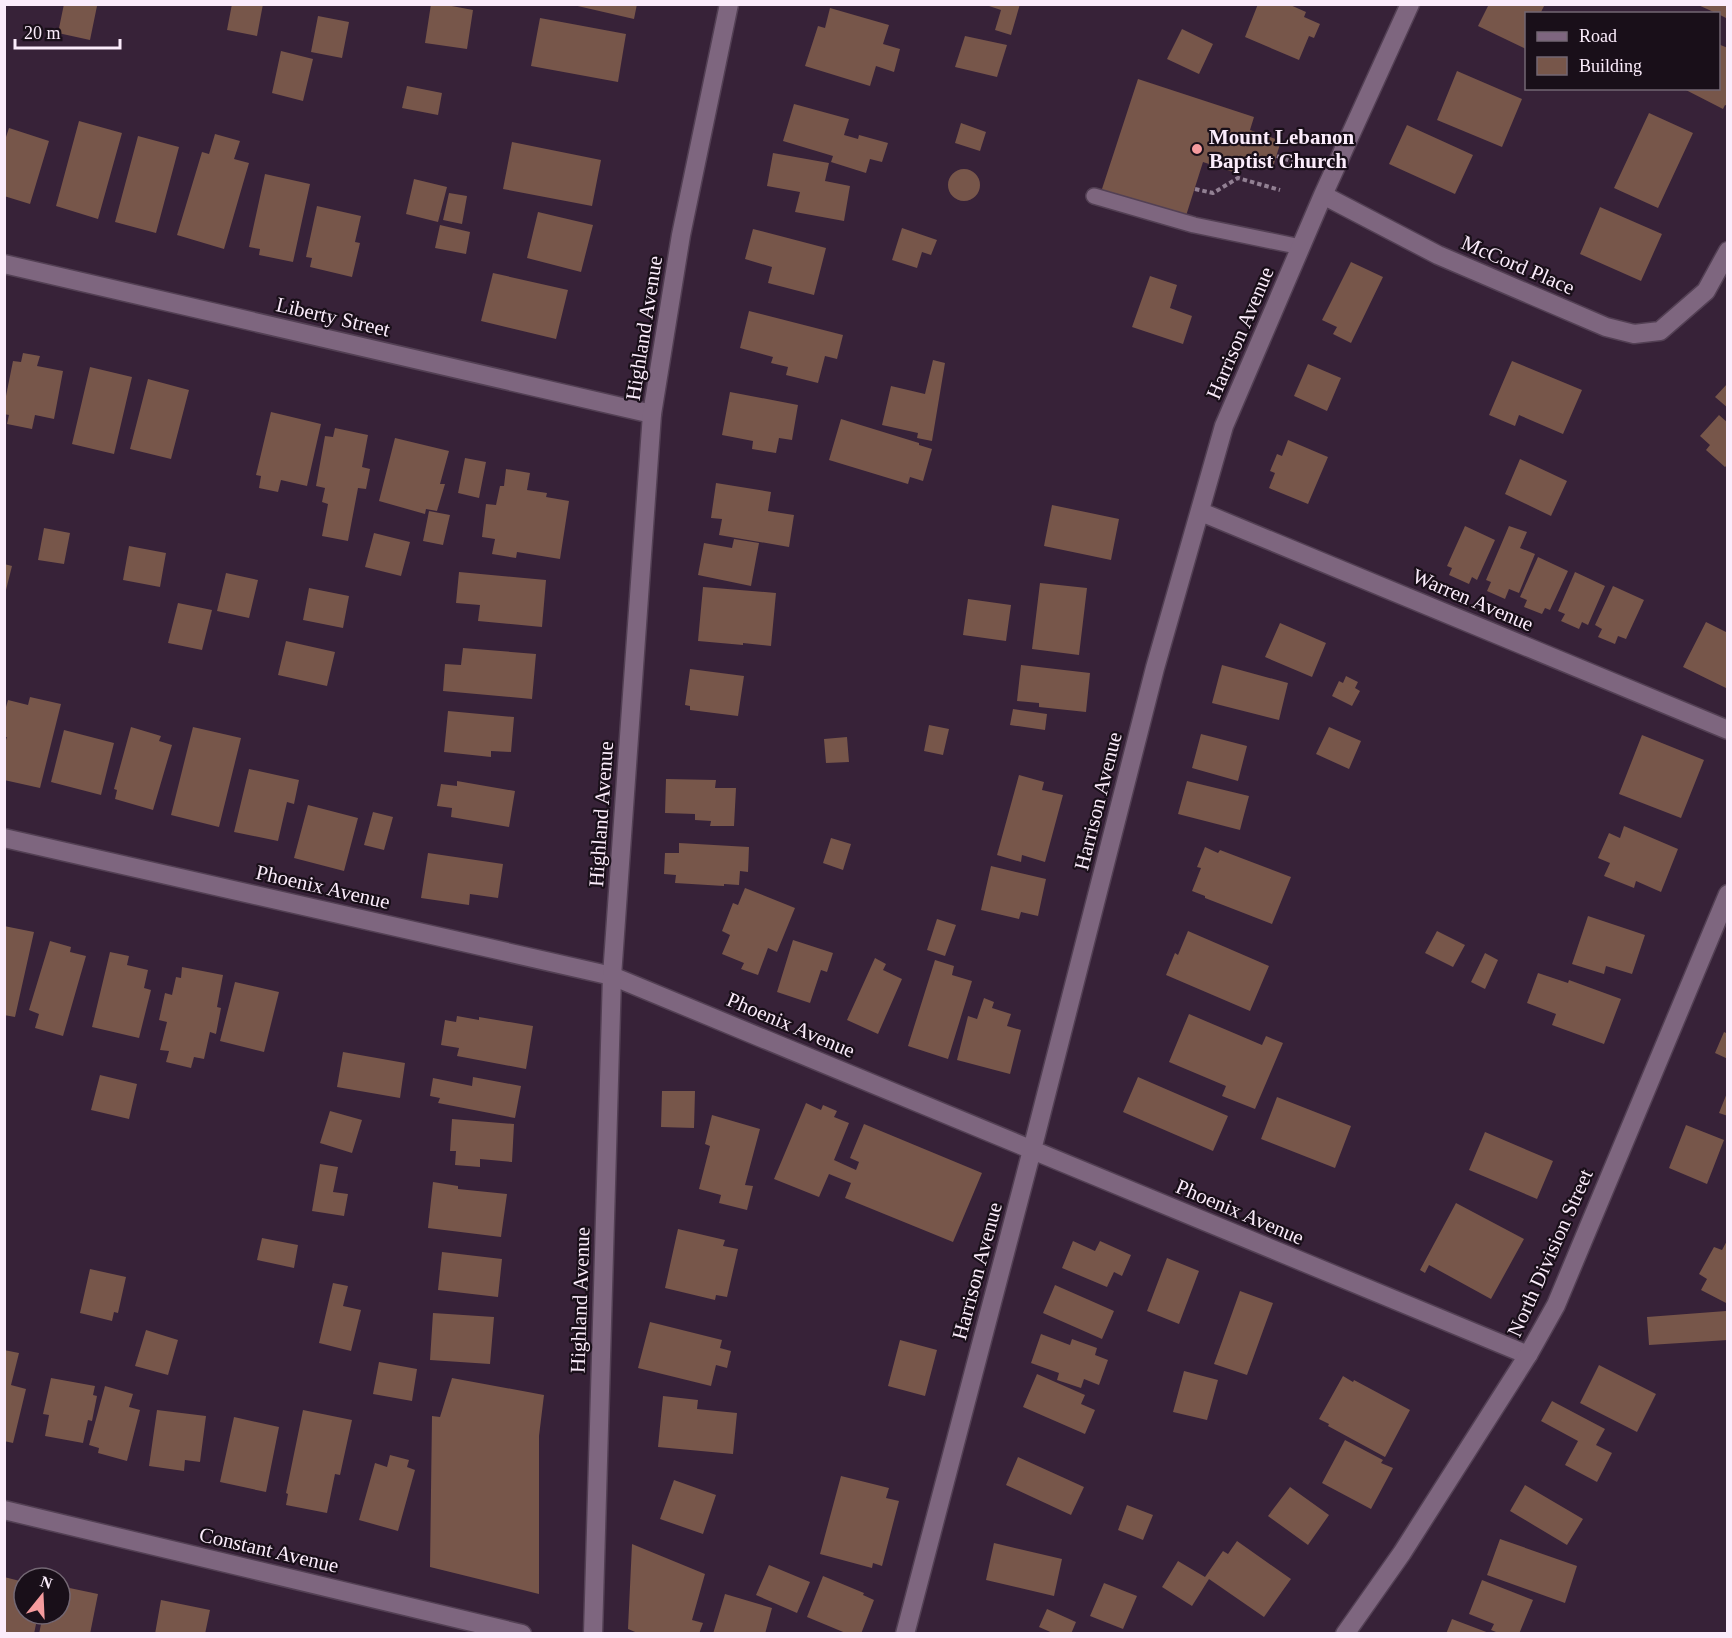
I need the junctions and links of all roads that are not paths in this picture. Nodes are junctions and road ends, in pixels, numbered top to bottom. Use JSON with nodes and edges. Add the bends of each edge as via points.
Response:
{"nodes":[{"id":1,"x":729,"y":4,"type":"edge"},
{"id":2,"x":1410,"y":4,"type":"edge"},
{"id":3,"x":1323,"y":195,"type":"junction"},
{"id":4,"x":1094,"y":196,"type":"dead end"},
{"id":5,"x":1301,"y":247,"type":"junction"},
{"id":6,"x":1728,"y":251,"type":"edge"},
{"id":7,"x":4,"y":264,"type":"edge"},
{"id":8,"x":652,"y":414,"type":"junction"},
{"id":9,"x":1201,"y":512,"type":"junction"},
{"id":10,"x":1728,"y":730,"type":"edge"},
{"id":11,"x":4,"y":838,"type":"edge"},
{"id":12,"x":1728,"y":894,"type":"edge"},
{"id":13,"x":612,"y":976,"type":"junction"},
{"id":14,"x":1032,"y":1150,"type":"junction"},
{"id":15,"x":1528,"y":1355,"type":"junction"},
{"id":16,"x":4,"y":1510,"type":"edge"},
{"id":17,"x":522,"y":1634,"type":"edge"},
{"id":18,"x":593,"y":1634,"type":"edge"},
{"id":19,"x":905,"y":1634,"type":"edge"},
{"id":20,"x":1345,"y":1634,"type":"edge"}],
"edges":[{"from":1,"to":8,"type":"street","name":"Highland Avenue","via":[[681,235]]},
{"from":2,"to":3,"type":"street","name":"Harrison Avenue"},
{"from":3,"to":5,"type":"street","name":"Harrison Avenue"},
{"from":3,"to":6,"type":"street","name":"McCord Place","via":[[1438,255],[1606,327],[1634,334],[1660,331],[1696,301],[1706,291]]},
{"from":4,"to":5,"type":"lane","via":[[1194,225]]},
{"from":5,"to":9,"type":"street","name":"Harrison Avenue","via":[[1224,426]]},
{"from":7,"to":8,"type":"street","name":"Liberty Street"},
{"from":8,"to":13,"type":"street","name":"Highland Avenue"},
{"from":9,"to":10,"type":"street","name":"Warren Avenue"},
{"from":9,"to":14,"type":"street","name":"Harrison Avenue","via":[[1155,668]]},
{"from":11,"to":13,"type":"street","name":"Phoenix Avenue"},
{"from":12,"to":15,"type":"street","name":"North Division Street","via":[[1556,1305]]},
{"from":13,"to":14,"type":"street","name":"Phoenix Avenue"},
{"from":13,"to":18,"type":"street","name":"Highland Avenue"},
{"from":14,"to":15,"type":"street","name":"Phoenix Avenue"},
{"from":14,"to":19,"type":"street","name":"Harrison Avenue"},
{"from":15,"to":20,"type":"street","name":"North Division Street","via":[[1402,1553]]},
{"from":16,"to":17,"type":"street","name":"Constant Avenue"}]}
